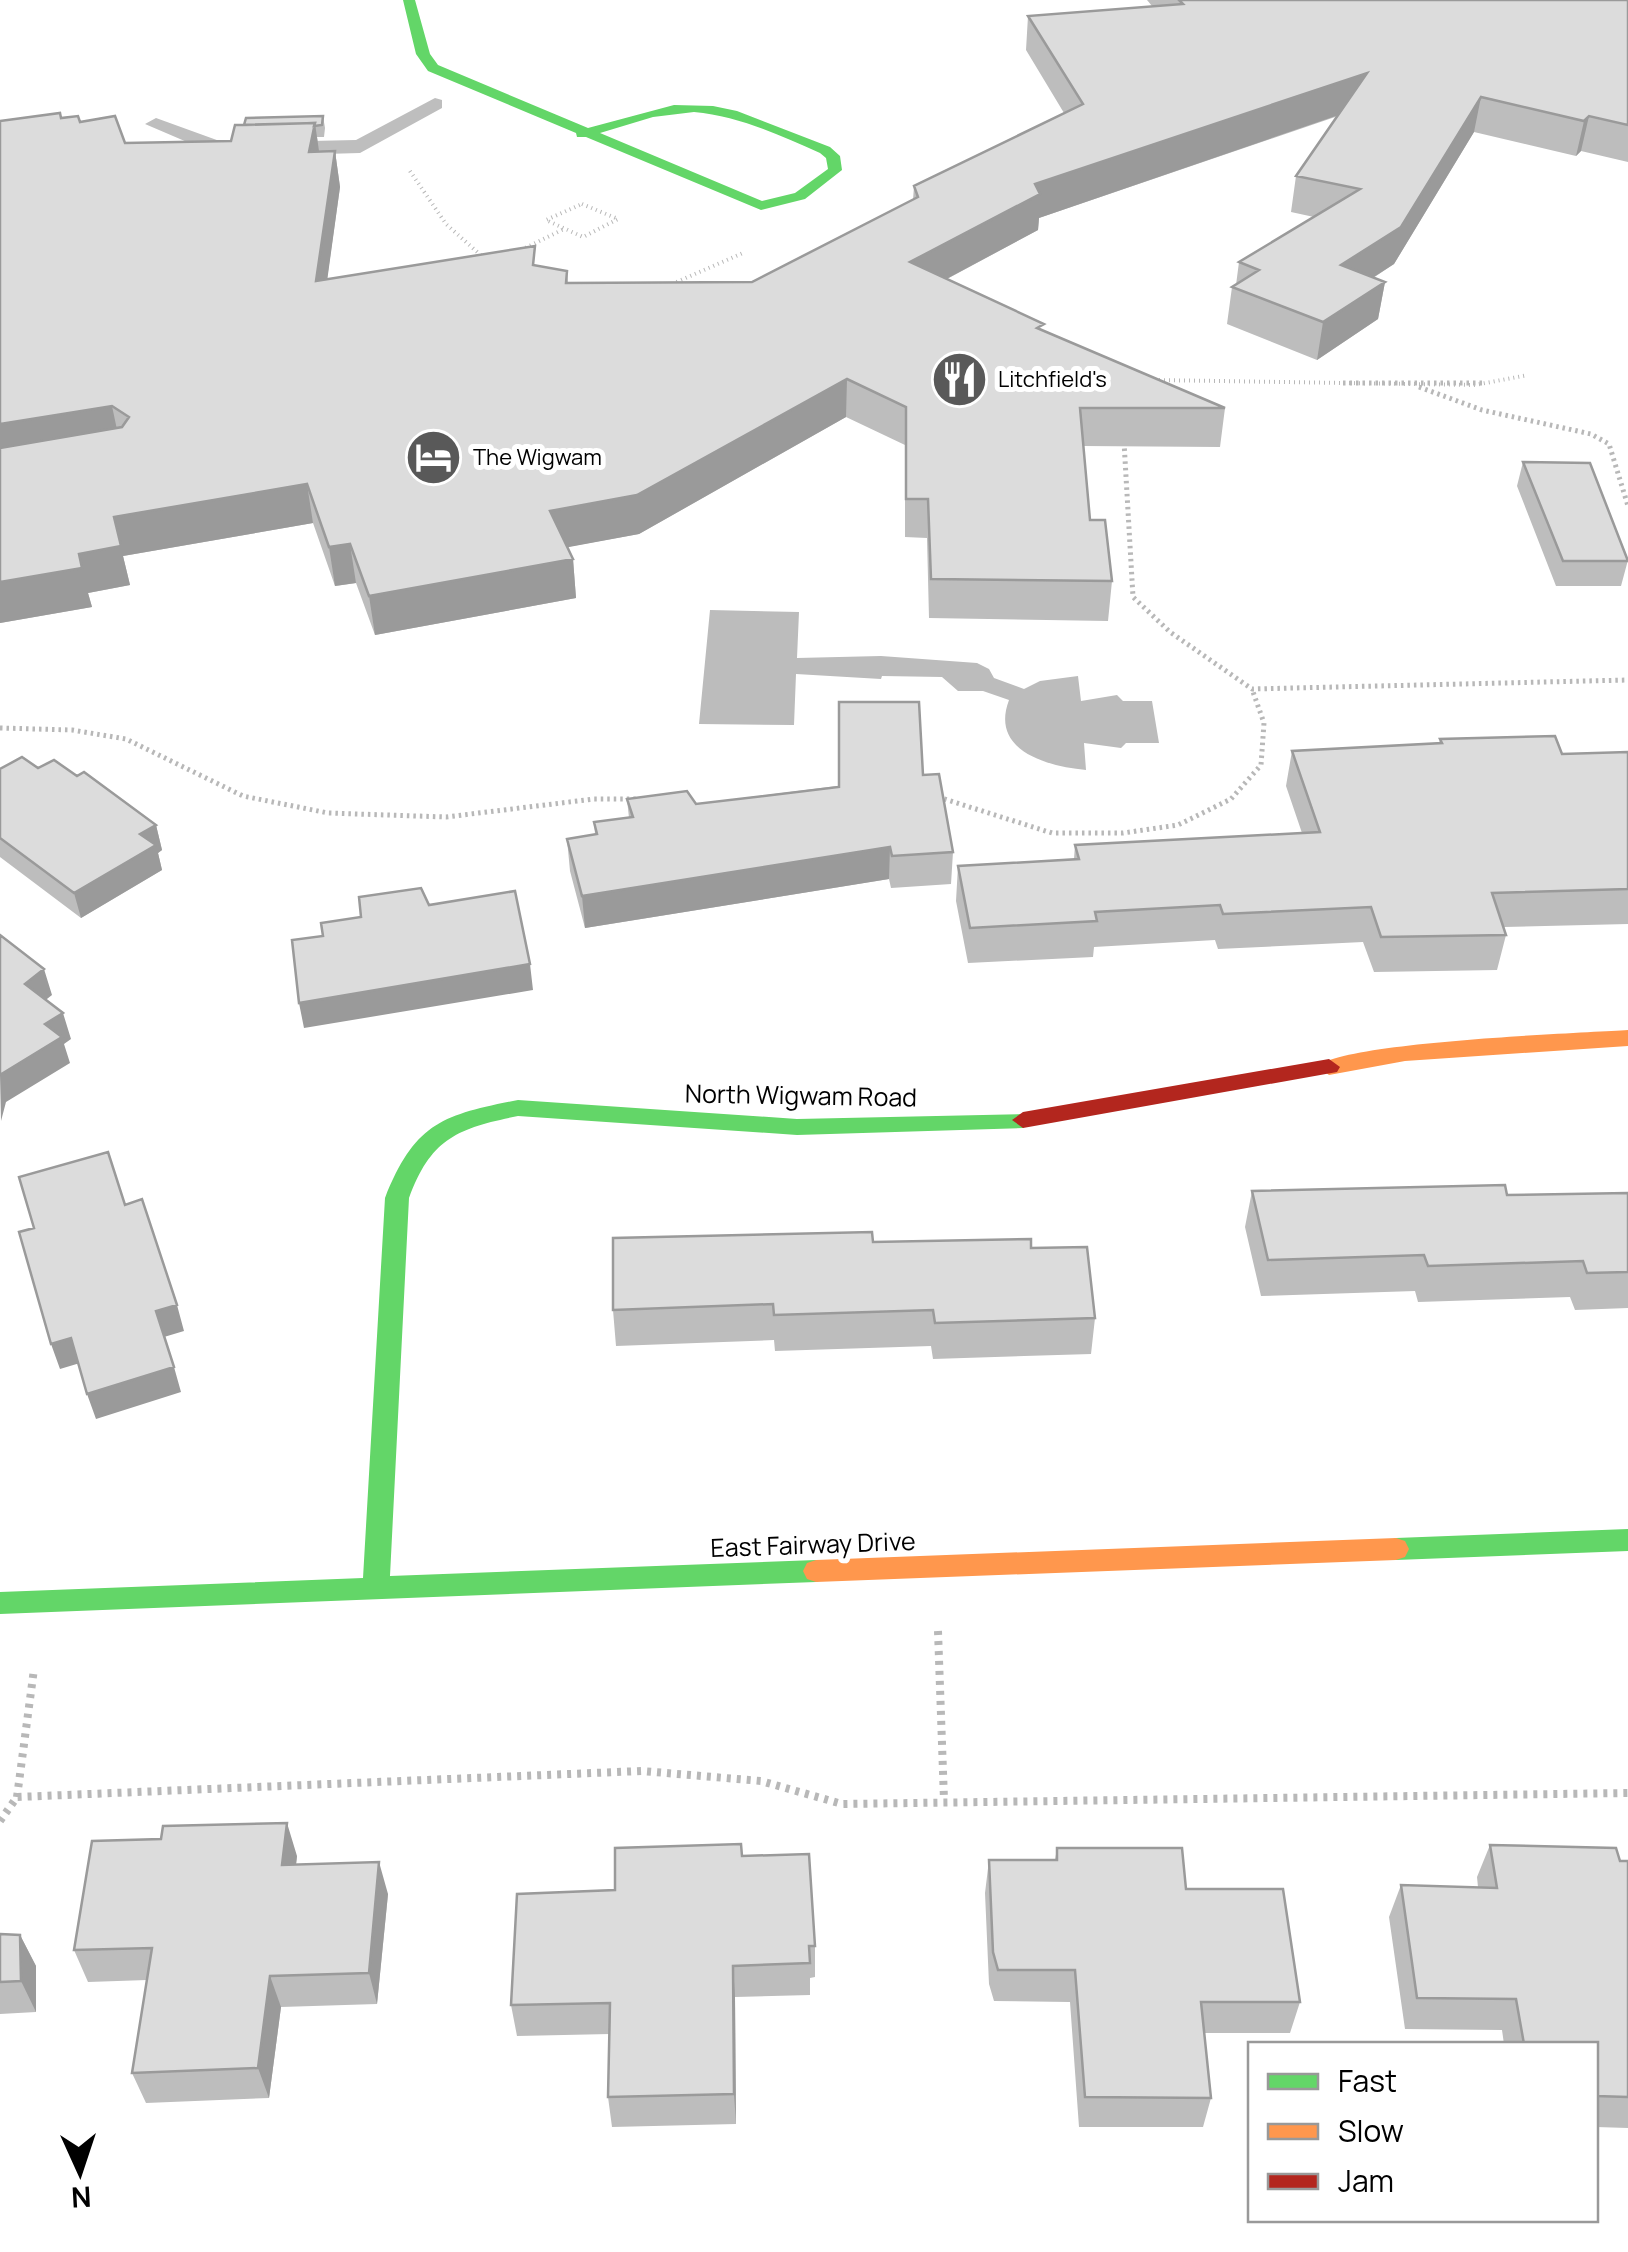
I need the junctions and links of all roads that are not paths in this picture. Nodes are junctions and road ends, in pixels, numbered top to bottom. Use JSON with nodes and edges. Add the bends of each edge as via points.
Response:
{"nodes":[{"id":1,"x":408,"y":0,"type":"edge"},
{"id":2,"x":435,"y":104,"type":"dead end"},
{"id":3,"x":156,"y":124,"type":"dead end"},
{"id":4,"x":582,"y":134,"type":"junction"},
{"id":5,"x":1628,"y":1038,"type":"edge"},
{"id":6,"x":1628,"y":1540,"type":"edge"},
{"id":7,"x":376,"y":1586,"type":"junction"},
{"id":8,"x":0,"y":1603,"type":"edge"}],
"edges":[{"from":1,"to":4,"type":"street","via":[[423,54],[434,68]]},
{"from":2,"to":3,"type":"lane","via":[[360,146],[222,150]]},
{"from":4,"to":4,"type":"street","via":[[762,206],[800,196],[835,170],[825,150],[709,108],[672,108]]},
{"from":5,"to":7,"type":"street","name":"North Wigwam Road","via":[[1405,1053],[1036,1120],[797,1127],[544,1107],[451,1124],[421,1148],[398,1198]]},
{"from":6,"to":7,"type":"street","name":"East Fairway Drive"},
{"from":7,"to":8,"type":"street","name":"East Fairway Drive"}]}
